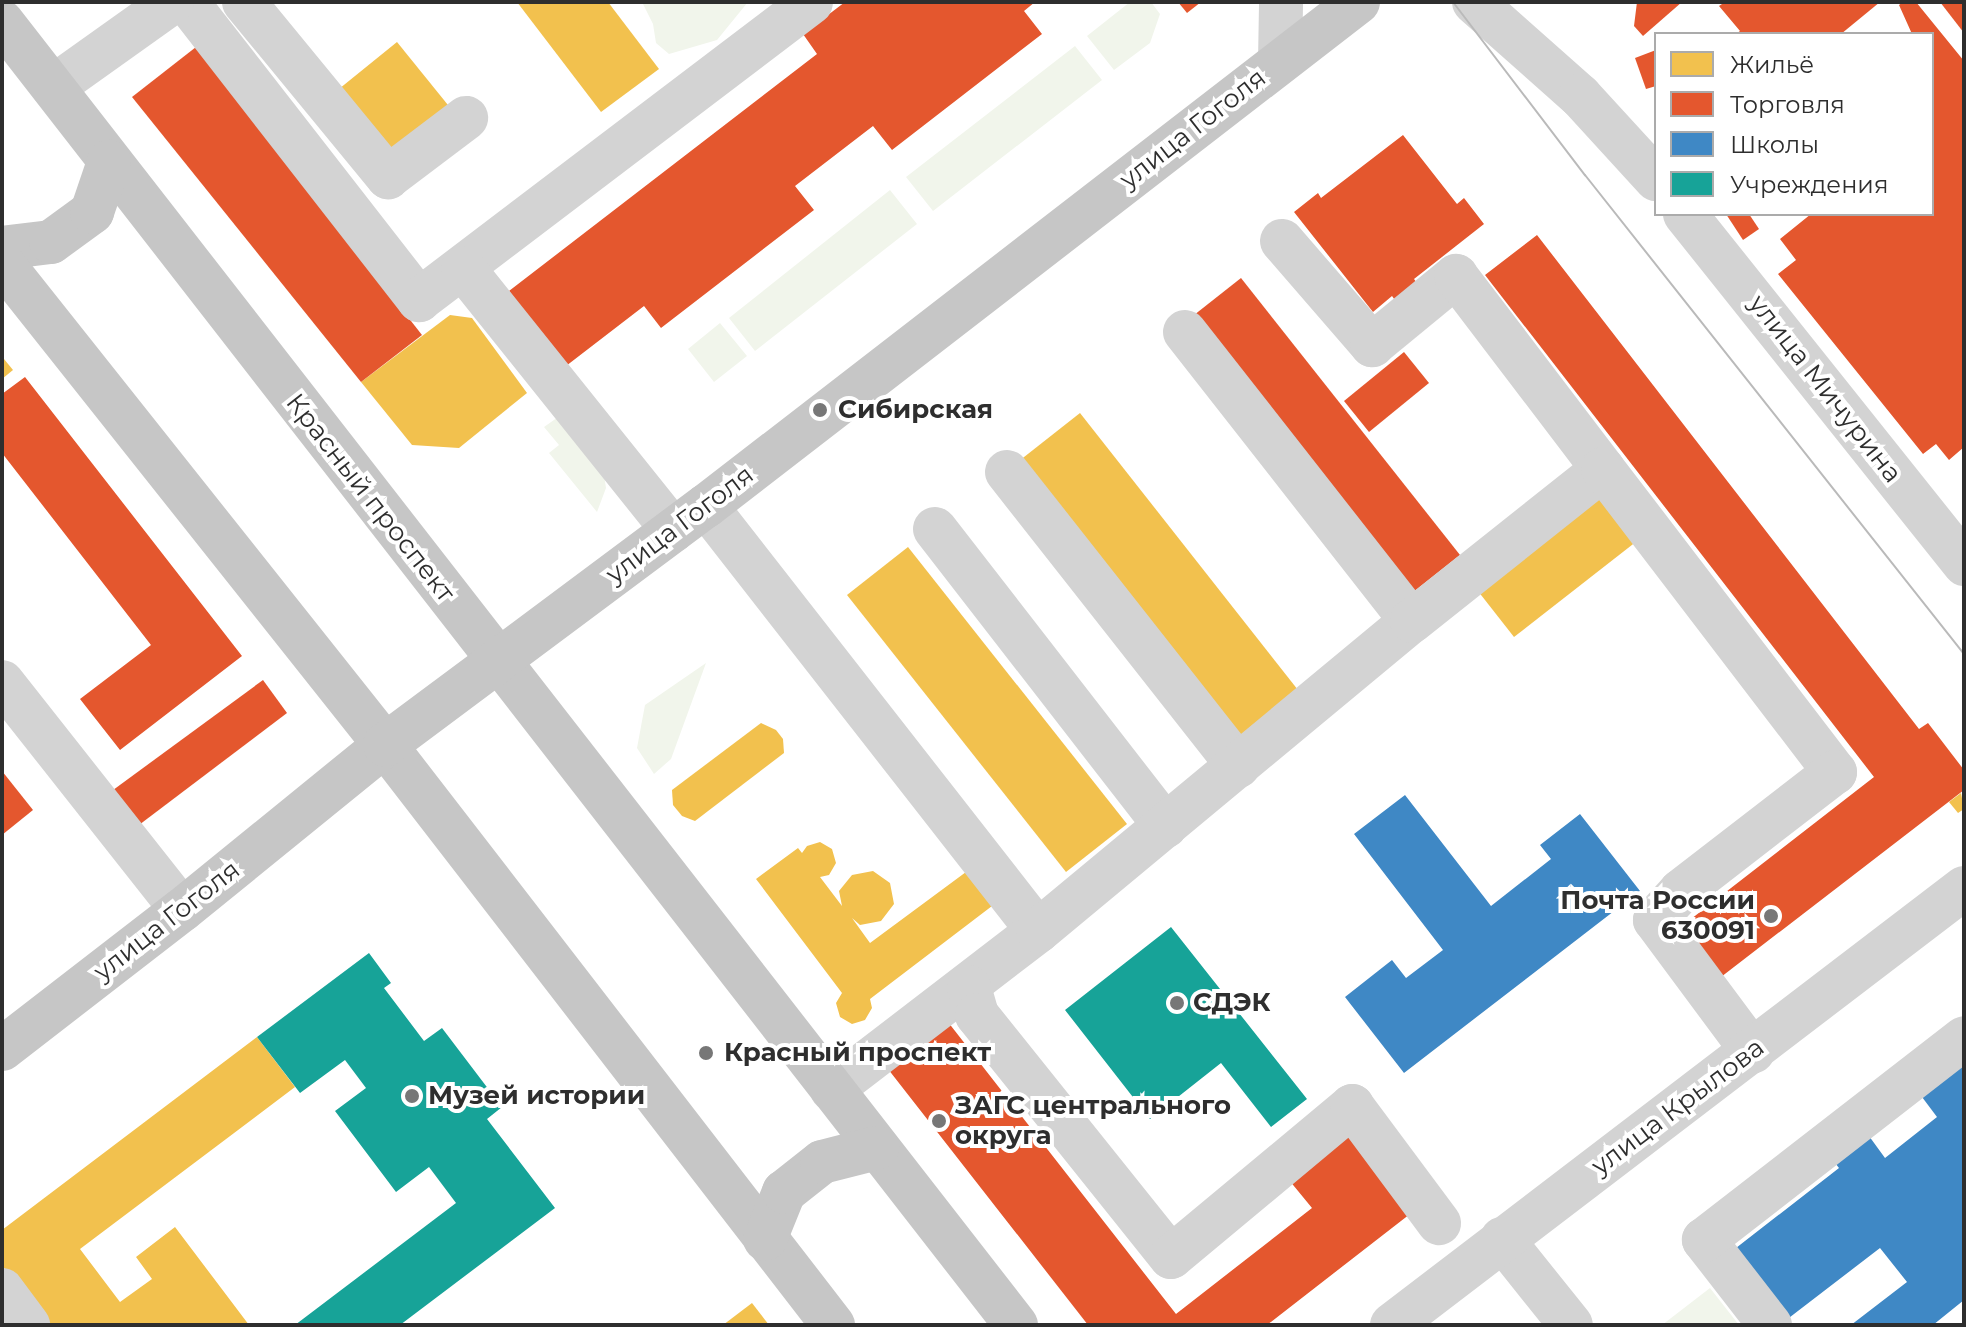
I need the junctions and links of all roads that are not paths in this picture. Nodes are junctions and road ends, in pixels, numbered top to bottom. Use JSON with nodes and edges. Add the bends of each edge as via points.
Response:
{"nodes":[{"id":1,"x":172,"y":2,"type":"edge"},
{"id":2,"x":187,"y":2,"type":"edge"},
{"id":3,"x":244,"y":2,"type":"edge"},
{"id":4,"x":1281,"y":2,"type":"edge"},
{"id":5,"x":1358,"y":2,"type":"edge"},
{"id":6,"x":1474,"y":2,"type":"edge"},
{"id":7,"x":807,"y":3,"type":"edge"},
{"id":8,"x":2,"y":22,"type":"edge"},
{"id":9,"x":1280,"y":62,"type":"junction"},
{"id":10,"x":53,"y":87,"type":"junction"},
{"id":11,"x":466,"y":118,"type":"dead end"},
{"id":12,"x":109,"y":162,"type":"junction"},
{"id":13,"x":1654,"y":177,"type":"edge"},
{"id":14,"x":1687,"y":216,"type":"edge"},
{"id":15,"x":1282,"y":241,"type":"dead end"},
{"id":16,"x":2,"y":248,"type":"edge"},
{"id":17,"x":2,"y":263,"type":"edge"},
{"id":18,"x":463,"y":268,"type":"junction"},
{"id":19,"x":1185,"y":332,"type":"dead end"},
{"id":20,"x":1603,"y":469,"type":"junction"},
{"id":21,"x":1007,"y":472,"type":"dead end"},
{"id":22,"x":690,"y":518,"type":"junction"},
{"id":23,"x":935,"y":529,"type":"dead end"},
{"id":24,"x":1964,"y":564,"type":"edge"},
{"id":25,"x":1412,"y":621,"type":"junction"},
{"id":26,"x":496,"y":661,"type":"junction"},
{"id":27,"x":2,"y":682,"type":"edge"},
{"id":28,"x":16,"y":729,"type":"edge"},
{"id":29,"x":385,"y":745,"type":"junction"},
{"id":30,"x":1238,"y":766,"type":"junction"},
{"id":31,"x":1165,"y":826,"type":"junction"},
{"id":32,"x":1964,"y":888,"type":"edge"},
{"id":33,"x":182,"y":910,"type":"junction"},
{"id":34,"x":1038,"y":931,"type":"junction"},
{"id":35,"x":969,"y":987,"type":"junction"},
{"id":36,"x":1964,"y":1038,"type":"edge"},
{"id":37,"x":2,"y":1049,"type":"edge"},
{"id":38,"x":1753,"y":1052,"type":"junction"},
{"id":39,"x":832,"y":1089,"type":"junction"},
{"id":40,"x":877,"y":1148,"type":"junction"},
{"id":41,"x":1439,"y":1223,"type":"dead end"},
{"id":42,"x":765,"y":1239,"type":"junction"},
{"id":43,"x":1502,"y":1239,"type":"junction"},
{"id":44,"x":2,"y":1290,"type":"edge"},
{"id":45,"x":28,"y":1325,"type":"edge"},
{"id":46,"x":833,"y":1325,"type":"edge"},
{"id":47,"x":1016,"y":1325,"type":"edge"},
{"id":48,"x":1392,"y":1325,"type":"edge"},
{"id":49,"x":1571,"y":1325,"type":"edge"},
{"id":50,"x":1770,"y":1325,"type":"edge"}],
"edges":[{"from":1,"to":10,"type":"street"},
{"from":2,"to":18,"type":"street","via":[[419,300]]},
{"from":3,"to":11,"type":"street","via":[[388,177]]},
{"from":4,"to":9,"type":"street"},
{"from":5,"to":9,"type":"main road","name":"улица Гоголя"},
{"from":6,"to":13,"type":"street","via":[[1580,96]]},
{"from":7,"to":18,"type":"street"},
{"from":8,"to":10,"type":"main road","name":"Красный проспект"},
{"from":9,"to":22,"type":"main road","name":"улица Гоголя"},
{"from":10,"to":12,"type":"main road","name":"Красный проспект"},
{"from":12,"to":16,"type":"main road","via":[[92,212],[51,242]]},
{"from":12,"to":26,"type":"main road","name":"Красный проспект"},
{"from":14,"to":24,"type":"street","name":"улица Мичурина"},
{"from":15,"to":20,"type":"street","via":[[1372,345],[1456,276]]},
{"from":17,"to":29,"type":"main road"},
{"from":18,"to":22,"type":"street"},
{"from":19,"to":25,"type":"street"},
{"from":20,"to":25,"type":"street"},
{"from":20,"to":38,"type":"street","via":[[1835,772],[1681,891],[1655,920]]},
{"from":21,"to":30,"type":"street"},
{"from":22,"to":26,"type":"main road","name":"улица Гоголя"},
{"from":22,"to":34,"type":"street"},
{"from":23,"to":31,"type":"street"},
{"from":25,"to":30,"type":"street"},
{"from":26,"to":29,"type":"main road","name":"улица Гоголя"},
{"from":26,"to":39,"type":"main road","name":"Красный проспект"},
{"from":27,"to":28,"type":"street"},
{"from":28,"to":33,"type":"street"},
{"from":29,"to":33,"type":"main road","name":"улица Гоголя"},
{"from":29,"to":42,"type":"main road"},
{"from":30,"to":31,"type":"street"},
{"from":31,"to":34,"type":"street"},
{"from":32,"to":38,"type":"street","name":"улица Крылова"},
{"from":33,"to":37,"type":"main road","name":"улица Гоголя"},
{"from":34,"to":35,"type":"street"},
{"from":35,"to":39,"type":"street"},
{"from":35,"to":41,"type":"street","via":[[977,1015],[1171,1257],[1307,1121],[1352,1106]]},
{"from":36,"to":50,"type":"street","via":[[1704,1240]]},
{"from":38,"to":43,"type":"street","name":"улица Крылова"},
{"from":39,"to":40,"type":"main road","name":"Красный проспект"},
{"from":40,"to":42,"type":"main road","via":[[822,1162],[784,1192]]},
{"from":40,"to":47,"type":"main road","name":"Красный проспект"},
{"from":42,"to":46,"type":"main road"},
{"from":43,"to":48,"type":"street","name":"улица Крылова"},
{"from":43,"to":49,"type":"street"},
{"from":44,"to":45,"type":"street"}]}
